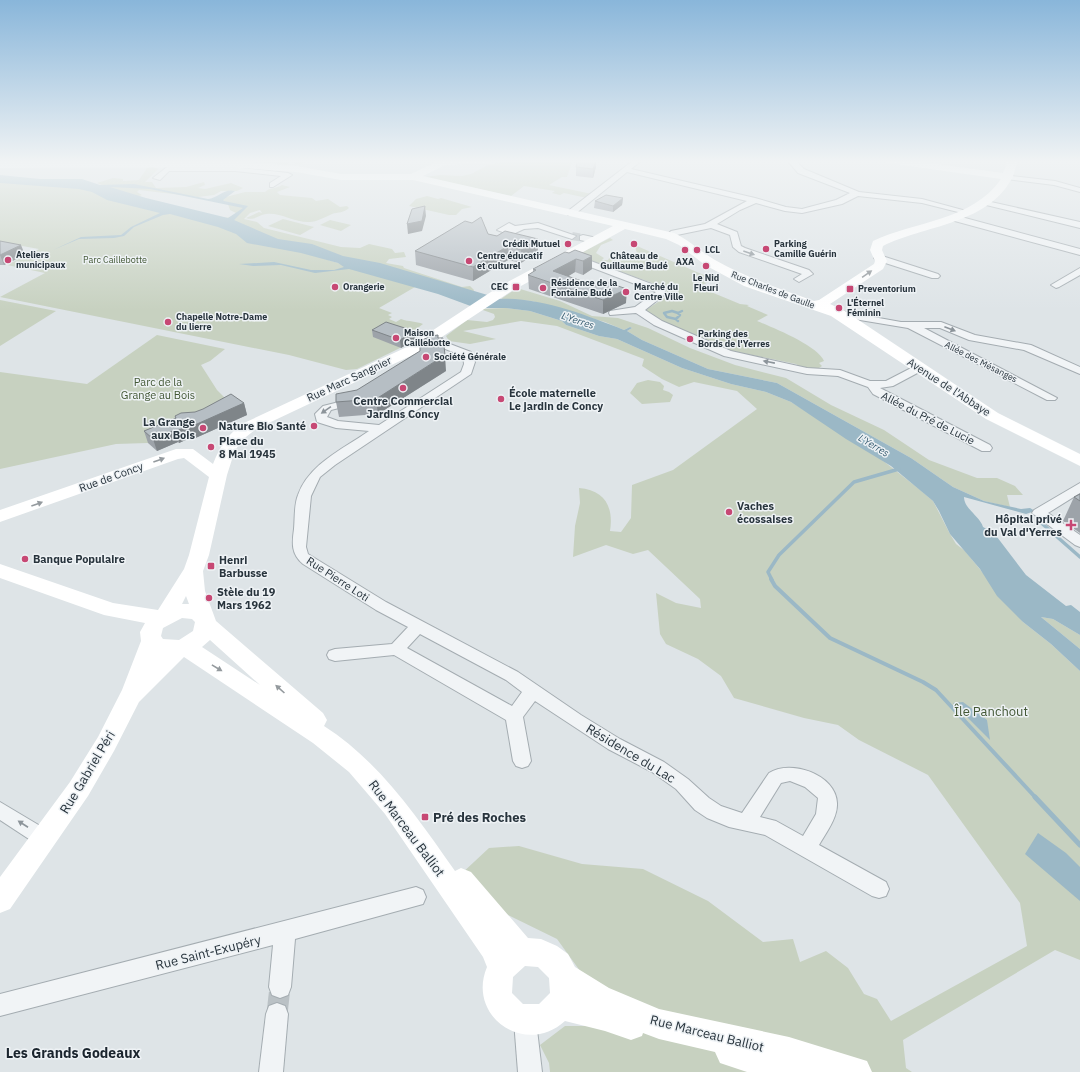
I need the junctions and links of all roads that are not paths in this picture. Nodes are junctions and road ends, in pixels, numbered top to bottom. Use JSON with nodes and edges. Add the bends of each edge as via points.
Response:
{"nodes":[{"id":1,"x":558,"y":210,"type":"edge"},
{"id":2,"x":575,"y":210,"type":"edge"},
{"id":3,"x":734,"y":210,"type":"edge"},
{"id":4,"x":794,"y":210,"type":"edge"},
{"id":5,"x":806,"y":210,"type":"edge"},
{"id":6,"x":958,"y":210,"type":"edge"},
{"id":7,"x":970,"y":210,"type":"edge"},
{"id":8,"x":1018,"y":210,"type":"edge"},
{"id":9,"x":966,"y":212,"type":"junction"},
{"id":10,"x":571,"y":213,"type":"junction"},
{"id":11,"x":954,"y":218,"type":"junction"},
{"id":12,"x":710,"y":224,"type":"junction"},
{"id":13,"x":624,"y":225,"type":"junction"},
{"id":14,"x":1080,"y":225,"type":"edge"},
{"id":15,"x":516,"y":228,"type":"dead end"},
{"id":16,"x":572,"y":236,"type":"tunnel mouth"},
{"id":17,"x":670,"y":236,"type":"junction"},
{"id":18,"x":1080,"y":252,"type":"edge"},
{"id":19,"x":566,"y":255,"type":"junction"},
{"id":20,"x":879,"y":258,"type":"junction"},
{"id":21,"x":1080,"y":271,"type":"edge"},
{"id":22,"x":620,"y":275,"type":"junction"},
{"id":23,"x":935,"y":276,"type":"dead end"},
{"id":24,"x":609,"y":278,"type":"dead end"},
{"id":25,"x":799,"y":279,"type":"dead end"},
{"id":26,"x":1056,"y":285,"type":"dead end"},
{"id":27,"x":818,"y":304,"type":"junction"},
{"id":28,"x":638,"y":310,"type":"junction"},
{"id":29,"x":614,"y":313,"type":"dead end"},
{"id":30,"x":840,"y":314,"type":"junction"},
{"id":31,"x":912,"y":326,"type":"junction"},
{"id":32,"x":416,"y":350,"type":"junction"},
{"id":33,"x":919,"y":368,"type":"junction"},
{"id":34,"x":1080,"y":371,"type":"edge"},
{"id":35,"x":872,"y":384,"type":"junction"},
{"id":36,"x":366,"y":394,"type":"edge"},
{"id":37,"x":1051,"y":398,"type":"dead end"},
{"id":38,"x":379,"y":429,"type":"junction"},
{"id":39,"x":986,"y":448,"type":"dead end"},
{"id":40,"x":1080,"y":461,"type":"edge"},
{"id":41,"x":218,"y":475,"type":"junction"},
{"id":42,"x":1080,"y":488,"type":"edge"},
{"id":43,"x":0,"y":516,"type":"edge"},
{"id":44,"x":1080,"y":542,"type":"edge"},
{"id":45,"x":0,"y":571,"type":"edge"},
{"id":46,"x":193,"y":571,"type":"junction"},
{"id":47,"x":111,"y":610,"type":"junction"},
{"id":48,"x":163,"y":617,"type":"junction"},
{"id":49,"x":205,"y":620,"type":"junction"},
{"id":50,"x":419,"y":626,"type":"junction"},
{"id":51,"x":151,"y":640,"type":"junction"},
{"id":52,"x":182,"y":648,"type":"junction"},
{"id":53,"x":396,"y":649,"type":"junction"},
{"id":54,"x":335,"y":655,"type":"dead end"},
{"id":55,"x":533,"y":690,"type":"junction"},
{"id":56,"x":130,"y":696,"type":"junction"},
{"id":57,"x":514,"y":716,"type":"junction"},
{"id":58,"x":575,"y":720,"type":"joint"},
{"id":59,"x":522,"y":761,"type":"dead end"},
{"id":60,"x":0,"y":810,"type":"edge"},
{"id":61,"x":746,"y":823,"type":"junction"},
{"id":62,"x":45,"y":839,"type":"junction"},
{"id":63,"x":807,"y":847,"type":"junction"},
{"id":64,"x":879,"y":889,"type":"dead end"},
{"id":65,"x":416,"y":896,"type":"dead end"},
{"id":66,"x":0,"y":900,"type":"edge"},
{"id":67,"x":285,"y":932,"type":"junction"},
{"id":68,"x":512,"y":960,"type":"junction"},
{"id":69,"x":280,"y":987,"type":"tunnel mouth"},
{"id":70,"x":562,"y":991,"type":"junction"},
{"id":71,"x":0,"y":1005,"type":"edge"},
{"id":72,"x":277,"y":1014,"type":"tunnel mouth"},
{"id":73,"x":525,"y":1021,"type":"junction"},
{"id":74,"x":271,"y":1072,"type":"edge"},
{"id":75,"x":530,"y":1072,"type":"edge"},
{"id":76,"x":807,"y":1072,"type":"edge"},
{"id":77,"x":856,"y":1072,"type":"edge"}],
"edges":[{"from":1,"to":10,"type":"street","name":"Rue Charles de Gaulle"},
{"from":2,"to":10,"type":"street"},
{"from":3,"to":12,"type":"street"},
{"from":4,"to":5,"type":"street"},
{"from":6,"to":9,"type":"street"},
{"from":7,"to":9,"type":"street"},
{"from":8,"to":14,"type":"street"},
{"from":9,"to":11,"type":"street"},
{"from":10,"to":13,"type":"street","name":"Rue Charles de Gaulle"},
{"from":11,"to":18,"type":"street"},
{"from":11,"to":20,"type":"street","via":[[899,233],[882,241],[876,247]]},
{"from":12,"to":17,"type":"street"},
{"from":12,"to":25,"type":"street","one_way":true,"via":[[734,234],[737,246],[742,250],[808,274]]},
{"from":13,"to":17,"type":"street","name":"Rue Charles de Gaulle"},
{"from":13,"to":19,"type":"street","via":[[589,239]]},
{"from":15,"to":16,"type":"street","via":[[535,224]]},
{"from":17,"to":27,"type":"street","name":"Rue Charles de Gaulle","via":[[728,273],[749,283]]},
{"from":19,"to":22,"type":"street"},
{"from":19,"to":32,"type":"street","name":"Rue Marc Sangnier","via":[[495,295]]},
{"from":20,"to":23,"type":"street"},
{"from":27,"to":20,"type":"street","one_way":true,"via":[[879,266]]},
{"from":21,"to":26,"type":"street"},
{"from":22,"to":24,"type":"street"},
{"from":22,"to":28,"type":"street","via":[[654,287],[661,294]]},
{"from":27,"to":30,"type":"street","name":"Rue Charles de Gaulle"},
{"from":28,"to":29,"type":"street"},
{"from":35,"to":28,"type":"street","one_way":true,"via":[[840,373],[807,371],[728,354],[658,323]]},
{"from":30,"to":31,"type":"street"},
{"from":30,"to":33,"type":"street","name":"Avenue de l'Abbaye"},
{"from":31,"to":34,"type":"street","one_way":true,"via":[[941,325],[973,338],[1027,347]]},
{"from":31,"to":37,"type":"street","name":"Allée des Mésanges"},
{"from":32,"to":38,"type":"street","name":"Rue Pierre Loti","via":[[451,347],[461,350],[470,358],[469,366],[465,374]]},
{"from":32,"to":41,"type":"street","name":"Rue Marc Sangnier","via":[[250,426],[240,433],[227,449]]},
{"from":33,"to":35,"type":"street","via":[[889,384]]},
{"from":33,"to":40,"type":"street","name":"Avenue de l'Abbaye","via":[[992,416]]},
{"from":35,"to":39,"type":"street","name":"Allée du Pré de Lucie","via":[[877,392]]},
{"from":36,"to":38,"type":"street","one_way":true,"via":[[355,401],[326,408],[321,414],[321,419],[336,424]]},
{"from":38,"to":50,"type":"street","name":"Rue Pierre Loti","via":[[331,462],[310,482],[304,496],[299,547],[302,556],[308,562]]},
{"from":43,"to":41,"type":"street","name":"Rue de Concy","one_way":true,"via":[[176,454],[188,453]]},
{"from":41,"to":46,"type":"street"},
{"from":42,"to":44,"type":"street","via":[[1039,513]]},
{"from":45,"to":47,"type":"street"},
{"from":46,"to":48,"type":"street"},
{"from":46,"to":49,"type":"street","via":[[195,591]]},
{"from":47,"to":48,"type":"street"},
{"from":47,"to":51,"type":"street"},
{"from":48,"to":49,"type":"street","via":[[182,611],[197,612]]},
{"from":48,"to":51,"type":"street","via":[[152,628]]},
{"from":49,"to":52,"type":"street","via":[[200,637]]},
{"from":68,"to":49,"type":"street","name":"Rue Marceau Balliot","one_way":true,"via":[[513,944],[432,844],[404,804],[366,761],[306,712]]},
{"from":50,"to":53,"type":"street"},
{"from":50,"to":55,"type":"street","name":"Rue Pierre Loti"},
{"from":51,"to":52,"type":"street","via":[[162,648]]},
{"from":51,"to":56,"type":"street"},
{"from":52,"to":56,"type":"street","name":"Rue Gabriel Péri"},
{"from":52,"to":68,"type":"street","name":"Rue Marceau Balliot","one_way":true,"via":[[321,736],[358,765],[394,806],[493,947]]},
{"from":53,"to":54,"type":"street"},
{"from":53,"to":57,"type":"street"},
{"from":55,"to":57,"type":"street"},
{"from":55,"to":58,"type":"street","name":"Rue Pierre Loti"},
{"from":56,"to":62,"type":"street","name":"Rue Gabriel Péri","via":[[79,790]]},
{"from":57,"to":59,"type":"street"},
{"from":58,"to":61,"type":"street","name":"Résidence du Lac","via":[[658,767],[714,812]]},
{"from":62,"to":60,"type":"street","one_way":true},
{"from":61,"to":63,"type":"street","name":"Résidence du Lac","via":[[769,827]]},
{"from":61,"to":63,"type":"street","via":[[775,778],[783,774],[800,777],[823,789],[829,802]]},
{"from":62,"to":66,"type":"street","name":"Rue Gabriel Péri"},
{"from":63,"to":64,"type":"street","name":"Résidence du Lac"},
{"from":65,"to":67,"type":"street","name":"Rue Saint-Exupéry"},
{"from":67,"to":69,"type":"street"},
{"from":67,"to":71,"type":"street","name":"Rue Saint-Exupéry"},
{"from":68,"to":70,"type":"street","via":[[534,952],[553,959],[560,967]]},
{"from":68,"to":73,"type":"street","via":[[497,984],[500,1001],[506,1010]]},
{"from":70,"to":73,"type":"street","via":[[553,1012],[545,1018]]},
{"from":70,"to":76,"type":"street","name":"Rue Marceau Balliot","via":[[605,1016],[656,1034]]},
{"from":70,"to":77,"type":"street","name":"Rue Marceau Balliot","via":[[599,999],[659,1024],[766,1047]]},
{"from":72,"to":74,"type":"street"},
{"from":73,"to":75,"type":"street"}]}
